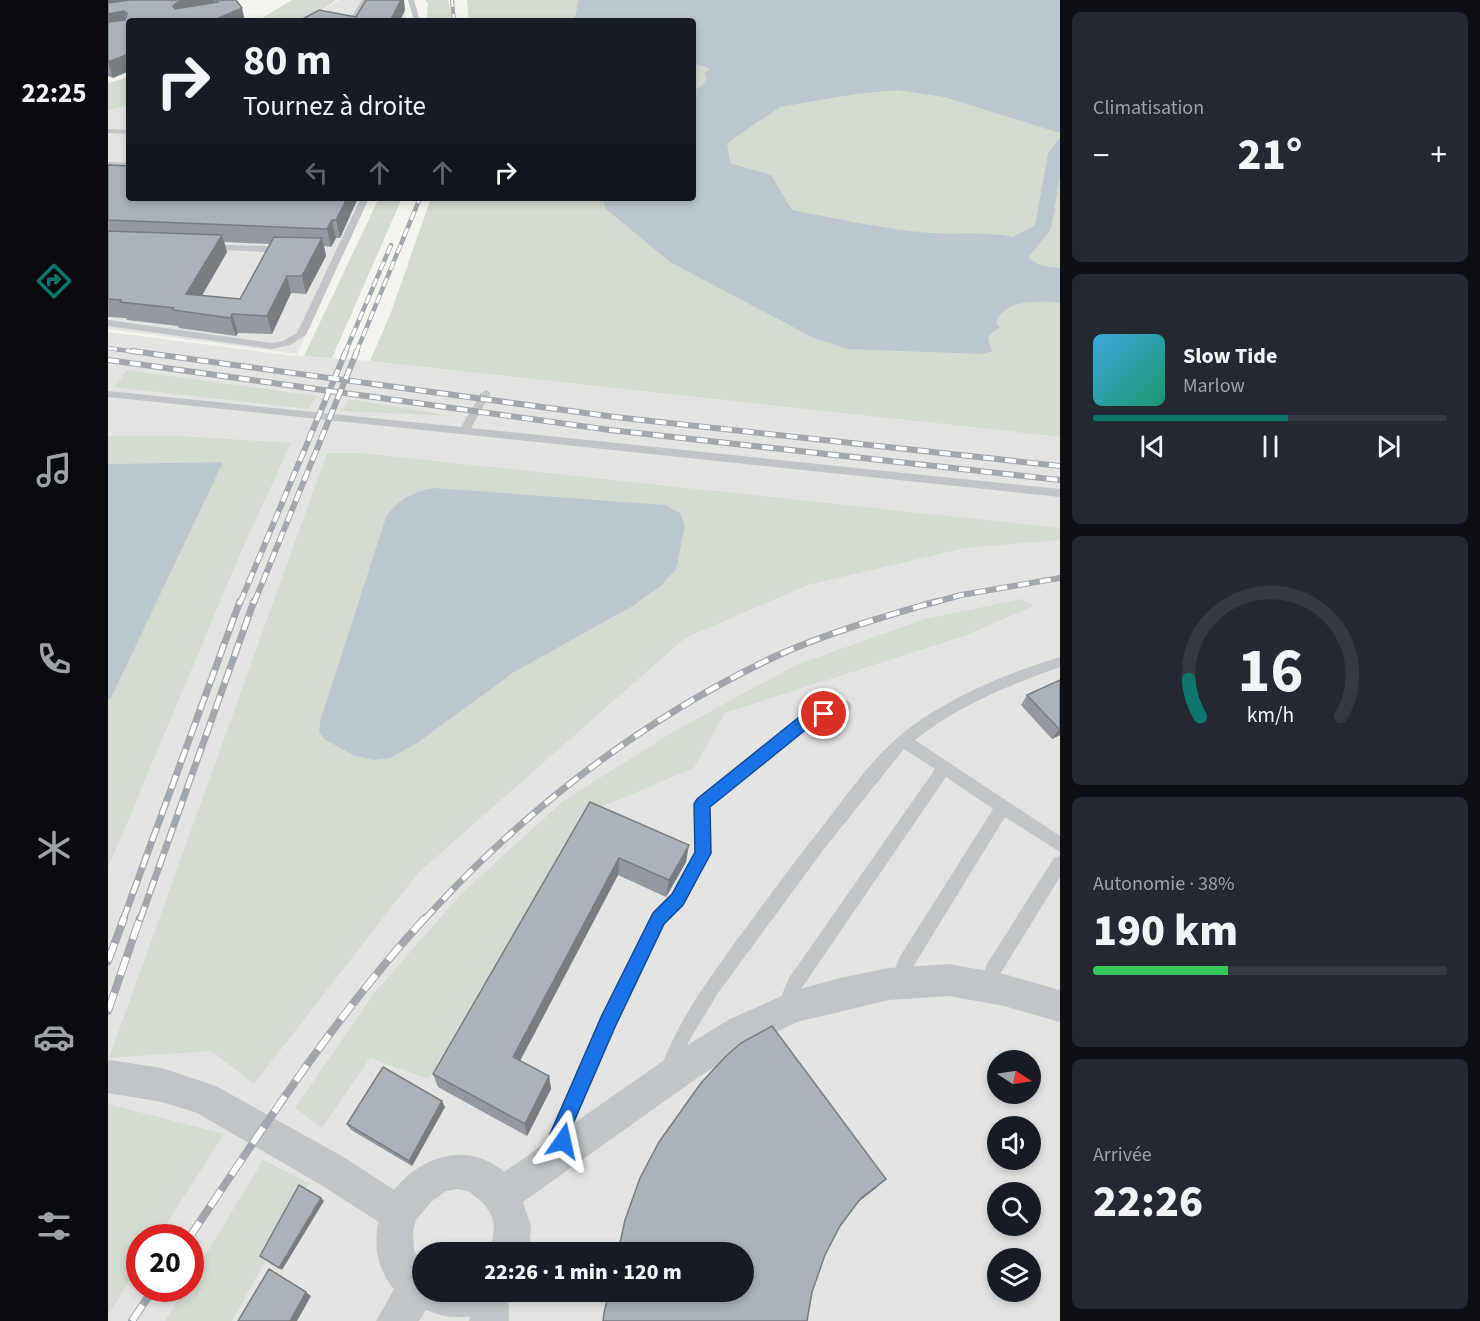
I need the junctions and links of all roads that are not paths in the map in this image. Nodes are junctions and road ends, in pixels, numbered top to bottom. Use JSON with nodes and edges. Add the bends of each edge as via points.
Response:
{"nodes":[{"id":1,"x":365,"y":0,"type":"edge"},
{"id":2,"x":411,"y":0,"type":"edge"},
{"id":3,"x":354,"y":18,"type":"edge"},
{"id":4,"x":416,"y":18,"type":"edge"},
{"id":5,"x":108,"y":131,"type":"edge"},
{"id":6,"x":126,"y":132,"type":"edge"},
{"id":7,"x":108,"y":164,"type":"edge"},
{"id":8,"x":126,"y":165,"type":"edge"},
{"id":9,"x":364,"y":201,"type":"edge"},
{"id":10,"x":201,"y":247,"type":"edge"},
{"id":11,"x":294,"y":250,"type":"edge"},
{"id":12,"x":328,"y":252,"type":"edge"},
{"id":13,"x":340,"y":252,"type":"junction"},
{"id":14,"x":108,"y":323,"type":"edge"},
{"id":15,"x":486,"y":393,"type":"dead end"},
{"id":16,"x":108,"y":394,"type":"edge"},
{"id":17,"x":465,"y":430,"type":"junction"},
{"id":18,"x":1060,"y":494,"type":"edge"},
{"id":19,"x":1060,"y":662,"type":"edge"},
{"id":20,"x":845,"y":706,"type":"dead end"},
{"id":21,"x":903,"y":741,"type":"junction"},
{"id":22,"x":944,"y":768,"type":"junction"},
{"id":23,"x":1002,"y":808,"type":"junction"},
{"id":24,"x":1060,"y":845,"type":"edge"},
{"id":25,"x":1060,"y":863,"type":"edge"},
{"id":26,"x":900,"y":983,"type":"junction"},
{"id":27,"x":987,"y":987,"type":"junction"},
{"id":28,"x":1060,"y":1006,"type":"edge"},
{"id":29,"x":784,"y":1012,"type":"junction"},
{"id":30,"x":110,"y":1077,"type":"dead end"},
{"id":31,"x":666,"y":1080,"type":"junction"},
{"id":32,"x":567,"y":1149,"type":"junction"},
{"id":33,"x":501,"y":1196,"type":"junction"},
{"id":34,"x":399,"y":1214,"type":"junction"},
{"id":35,"x":511,"y":1242,"type":"edge"},
{"id":36,"x":488,"y":1302,"type":"edge"},
{"id":37,"x":404,"y":1308,"type":"edge"}],
"edges":[{"from":1,"to":3,"type":"lane"},
{"from":2,"to":4,"type":"lane"},
{"from":5,"to":6,"type":"lane"},
{"from":7,"to":8,"type":"lane"},
{"from":9,"to":13,"type":"lane"},
{"from":10,"to":11,"type":"lane"},
{"from":12,"to":13,"type":"lane"},
{"from":13,"to":14,"type":"lane","via":[[301,335],[286,343],[272,346]]},
{"from":15,"to":17,"type":"lane"},
{"from":16,"to":17,"type":"lane"},
{"from":17,"to":18,"type":"lane"},
{"from":19,"to":21,"type":"lane","via":[[967,697]]},
{"from":20,"to":32,"type":"lane","via":[[804,723],[702,804],[703,853],[678,900],[659,919],[609,1021],[559,1134]]},
{"from":21,"to":22,"type":"lane"},
{"from":21,"to":31,"type":"lane","via":[[791,880],[690,1019],[676,1046]]},
{"from":22,"to":23,"type":"lane"},
{"from":22,"to":29,"type":"lane","via":[[795,984]]},
{"from":23,"to":24,"type":"lane"},
{"from":23,"to":26,"type":"lane","via":[[905,964]]},
{"from":25,"to":27,"type":"lane","via":[[993,970]]},
{"from":26,"to":27,"type":"street","via":[[949,981]]},
{"from":26,"to":29,"type":"street","via":[[840,994]]},
{"from":27,"to":28,"type":"street"},
{"from":29,"to":31,"type":"street","via":[[742,1031]]},
{"from":30,"to":34,"type":"street","via":[[162,1085],[204,1098]]},
{"from":31,"to":32,"type":"street"},
{"from":32,"to":33,"type":"street"},
{"from":33,"to":34,"type":"street","via":[[480,1177],[444,1173],[426,1181]]},
{"from":33,"to":35,"type":"street","via":[[512,1224]]},
{"from":34,"to":37,"type":"street","via":[[393,1235],[394,1256]]},
{"from":36,"to":37,"type":"street","via":[[451,1309],[430,1305]]}]}
